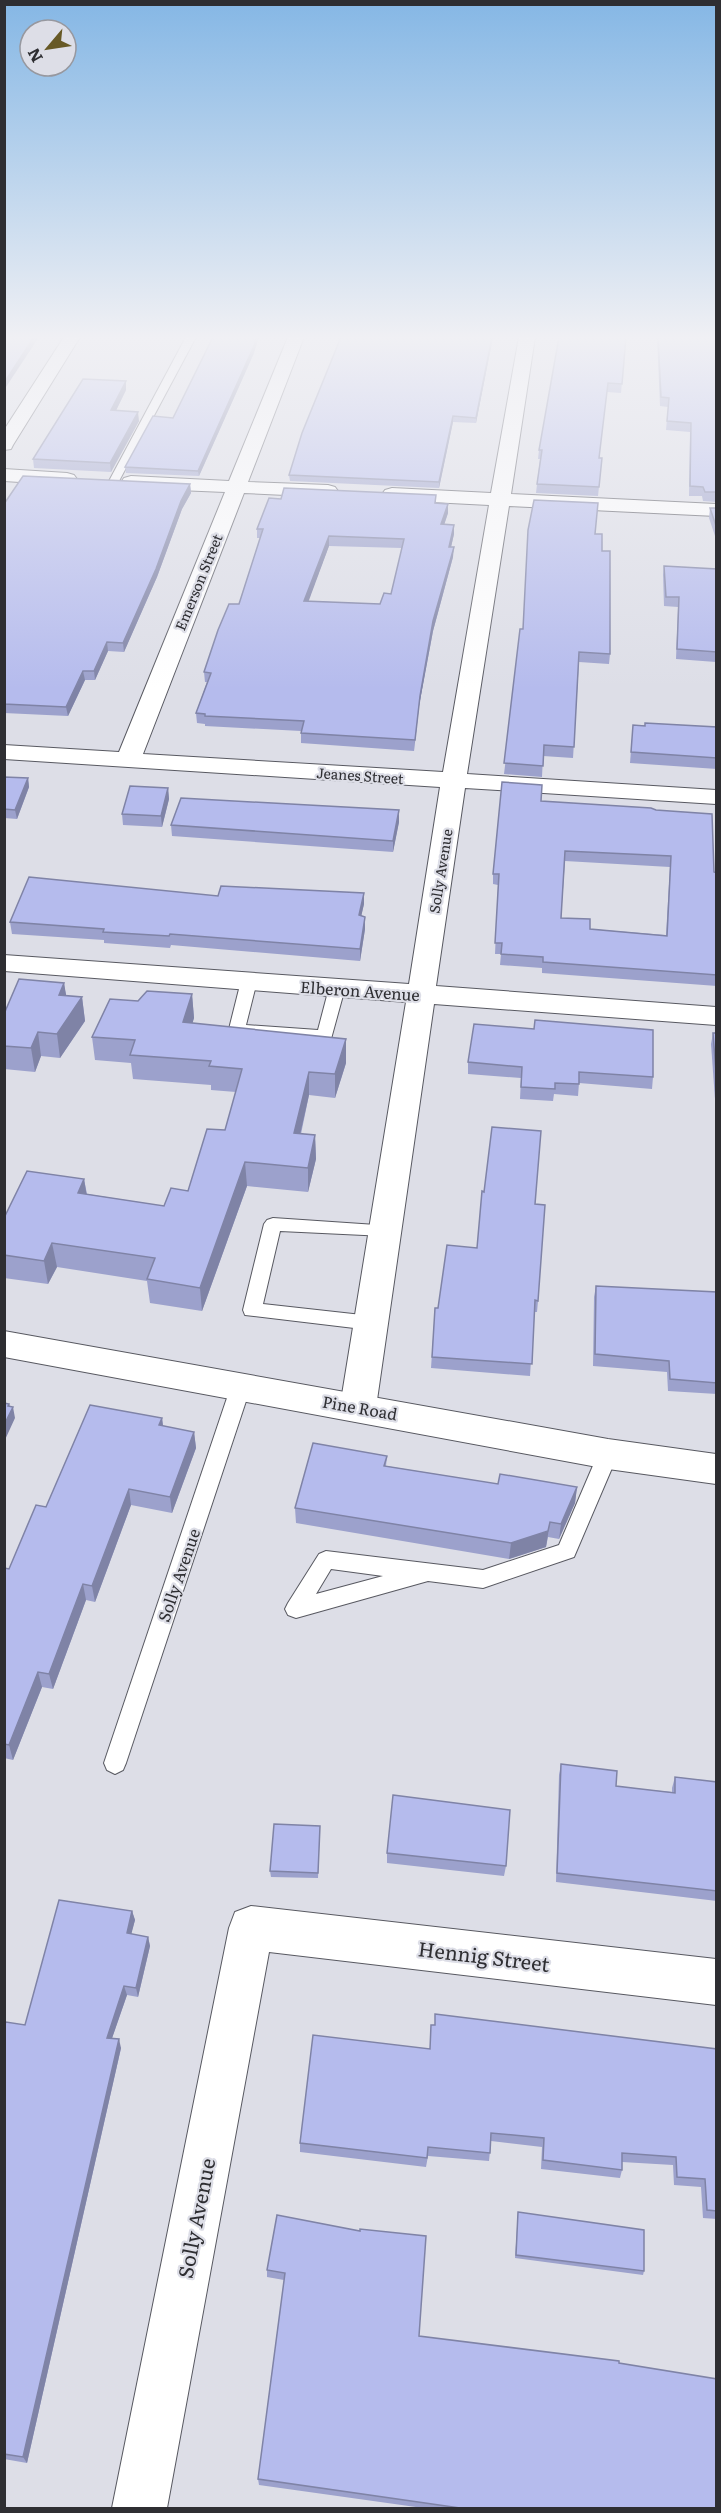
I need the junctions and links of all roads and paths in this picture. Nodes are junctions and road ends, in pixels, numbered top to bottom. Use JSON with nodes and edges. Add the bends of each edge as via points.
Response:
{"nodes":[{"id":1,"x":128,"y":454,"type":"edge"},
{"id":2,"x":249,"y":454,"type":"edge"},
{"id":3,"x":508,"y":454,"type":"edge"},
{"id":4,"x":4,"y":475,"type":"edge"},
{"id":5,"x":114,"y":481,"type":"junction"},
{"id":6,"x":236,"y":486,"type":"junction"},
{"id":7,"x":351,"y":492,"type":"edge"},
{"id":8,"x":374,"y":493,"type":"edge"},
{"id":9,"x":501,"y":499,"type":"junction"},
{"id":10,"x":717,"y":510,"type":"edge"},
{"id":11,"x":4,"y":752,"type":"edge"},
{"id":12,"x":128,"y":760,"type":"junction"},
{"id":13,"x":454,"y":781,"type":"junction"},
{"id":14,"x":717,"y":797,"type":"edge"},
{"id":15,"x":4,"y":963,"type":"edge"},
{"id":16,"x":249,"y":981,"type":"junction"},
{"id":17,"x":337,"y":988,"type":"junction"},
{"id":18,"x":421,"y":994,"type":"junction"},
{"id":19,"x":717,"y":1016,"type":"edge"},
{"id":20,"x":386,"y":1230,"type":"junction"},
{"id":21,"x":371,"y":1323,"type":"junction"},
{"id":22,"x":4,"y":1344,"type":"edge"},
{"id":23,"x":242,"y":1386,"type":"junction"},
{"id":24,"x":358,"y":1407,"type":"junction"},
{"id":25,"x":608,"y":1454,"type":"junction"},
{"id":26,"x":717,"y":1469,"type":"edge"},
{"id":27,"x":429,"y":1572,"type":"junction"},
{"id":28,"x":115,"y":1763,"type":"dead end"},
{"id":29,"x":251,"y":1928,"type":"joint"},
{"id":30,"x":717,"y":1982,"type":"edge"},
{"id":31,"x":139,"y":2508,"type":"edge"}],
"edges":[{"from":1,"to":5,"type":"lane"},
{"from":2,"to":6,"type":"street","name":"Emerson Street"},
{"from":3,"to":9,"type":"street","name":"Solly Avenue"},
{"from":4,"to":5,"type":"street"},
{"from":5,"to":6,"type":"street"},
{"from":6,"to":7,"type":"street"},
{"from":6,"to":12,"type":"street","name":"Emerson Street"},
{"from":8,"to":9,"type":"street"},
{"from":9,"to":10,"type":"street"},
{"from":9,"to":13,"type":"street","name":"Solly Avenue"},
{"from":11,"to":12,"type":"street","name":"Jeanes Street"},
{"from":12,"to":13,"type":"street","name":"Jeanes Street"},
{"from":13,"to":14,"type":"street","name":"Jeanes Street"},
{"from":13,"to":18,"type":"street","name":"Solly Avenue"},
{"from":15,"to":16,"type":"street","name":"Elberon Avenue"},
{"from":16,"to":17,"type":"street","name":"Elberon Avenue"},
{"from":16,"to":17,"type":"lane","via":[[237,1029],[325,1035]]},
{"from":17,"to":18,"type":"street","name":"Elberon Avenue"},
{"from":18,"to":19,"type":"street","name":"Elberon Avenue"},
{"from":18,"to":20,"type":"street","name":"Solly Avenue"},
{"from":20,"to":21,"type":"street","name":"Solly Avenue"},
{"from":20,"to":21,"type":"lane","via":[[273,1224],[252,1310]]},
{"from":21,"to":24,"type":"street","name":"Solly Avenue"},
{"from":22,"to":23,"type":"street","name":"Pine Road"},
{"from":23,"to":24,"type":"street","name":"Pine Road"},
{"from":23,"to":28,"type":"lane","name":"Solly Avenue"},
{"from":24,"to":25,"type":"street","name":"Pine Road"},
{"from":25,"to":26,"type":"street","name":"Pine Road"},
{"from":25,"to":27,"type":"lane","via":[[567,1551],[483,1579]]},
{"from":27,"to":27,"type":"lane","via":[[326,1560],[296,1609],[307,1606]]},
{"from":29,"to":30,"type":"street","name":"Hennig Street"},
{"from":29,"to":31,"type":"street","name":"Solly Avenue"}]}
